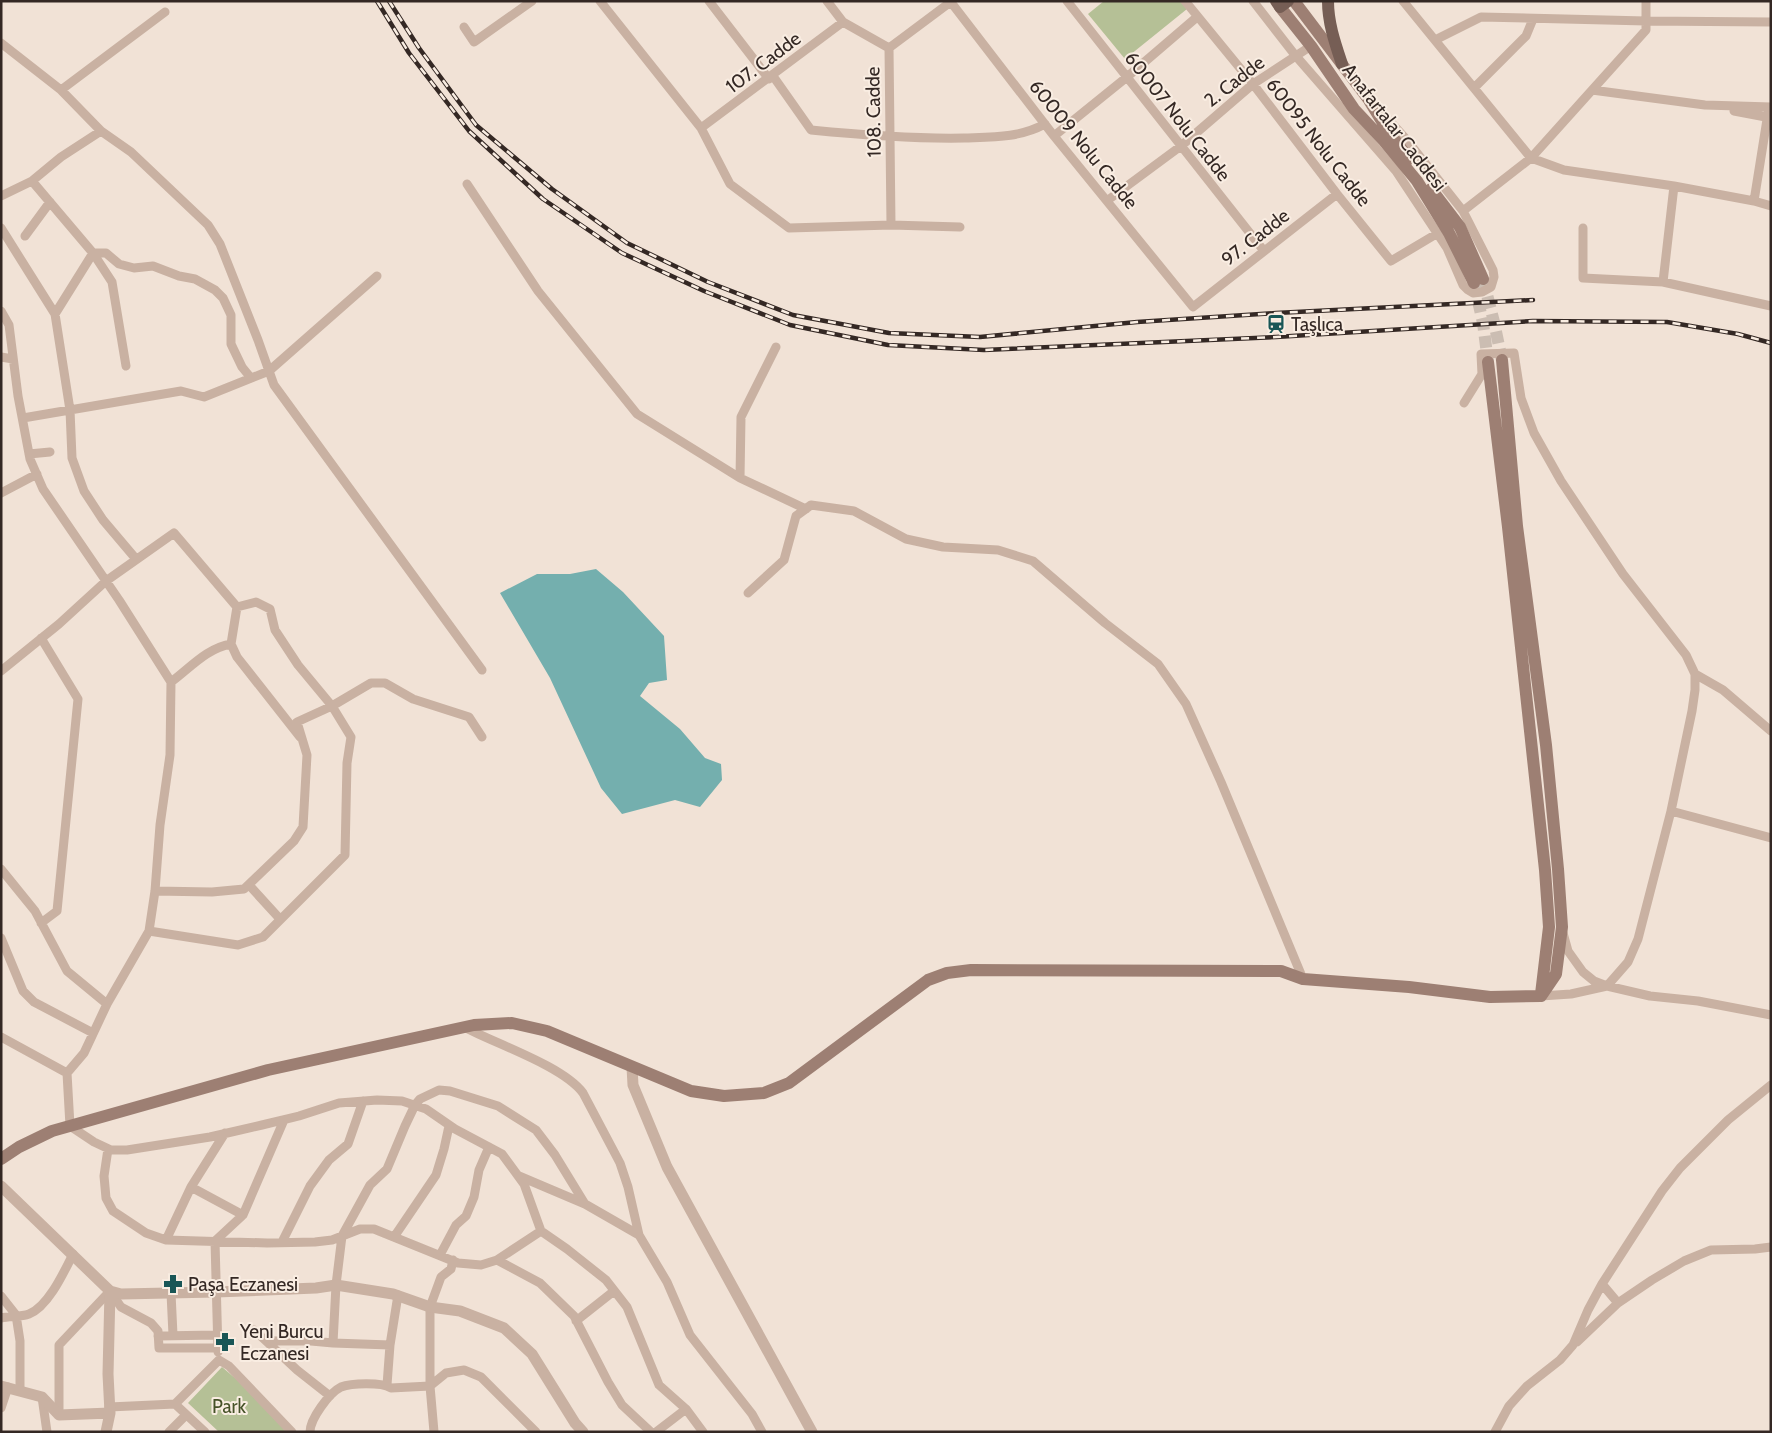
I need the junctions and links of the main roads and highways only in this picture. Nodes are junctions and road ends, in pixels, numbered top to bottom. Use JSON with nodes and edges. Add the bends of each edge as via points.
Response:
{"nodes":[{"id":1,"x":1294,"y":1,"type":"edge"},
{"id":2,"x":1328,"y":1,"type":"edge"},
{"id":3,"x":1282,"y":3,"type":"edge"},
{"id":4,"x":1342,"y":64,"type":"junction"},
{"id":5,"x":1502,"y":360,"type":"tunnel mouth"},
{"id":6,"x":1488,"y":362,"type":"tunnel mouth"},
{"id":7,"x":1541,"y":996,"type":"junction"},
{"id":8,"x":1,"y":1159,"type":"edge"}],
"edges":[{"from":1,"to":4,"type":"main road","name":"Anafartalar Caddesi"},
{"from":2,"to":4,"type":"main road","via":[[1332,33]]},
{"from":3,"to":4,"type":"main road","name":"Anafartalar Caddesi","via":[[1354,109],[1417,181],[1478,281],[1460,227]]},
{"from":5,"to":7,"type":"main road","via":[[1517,526],[1546,745],[1562,926],[1556,974]]},
{"from":6,"to":7,"type":"main road","via":[[1545,870],[1549,927]]},
{"from":7,"to":8,"type":"main road","via":[[1490,997],[1303,979],[1281,971],[947,972],[928,980],[789,1082],[764,1093],[724,1096],[691,1091],[547,1031],[512,1023],[474,1025],[268,1070],[52,1131]]}]}
